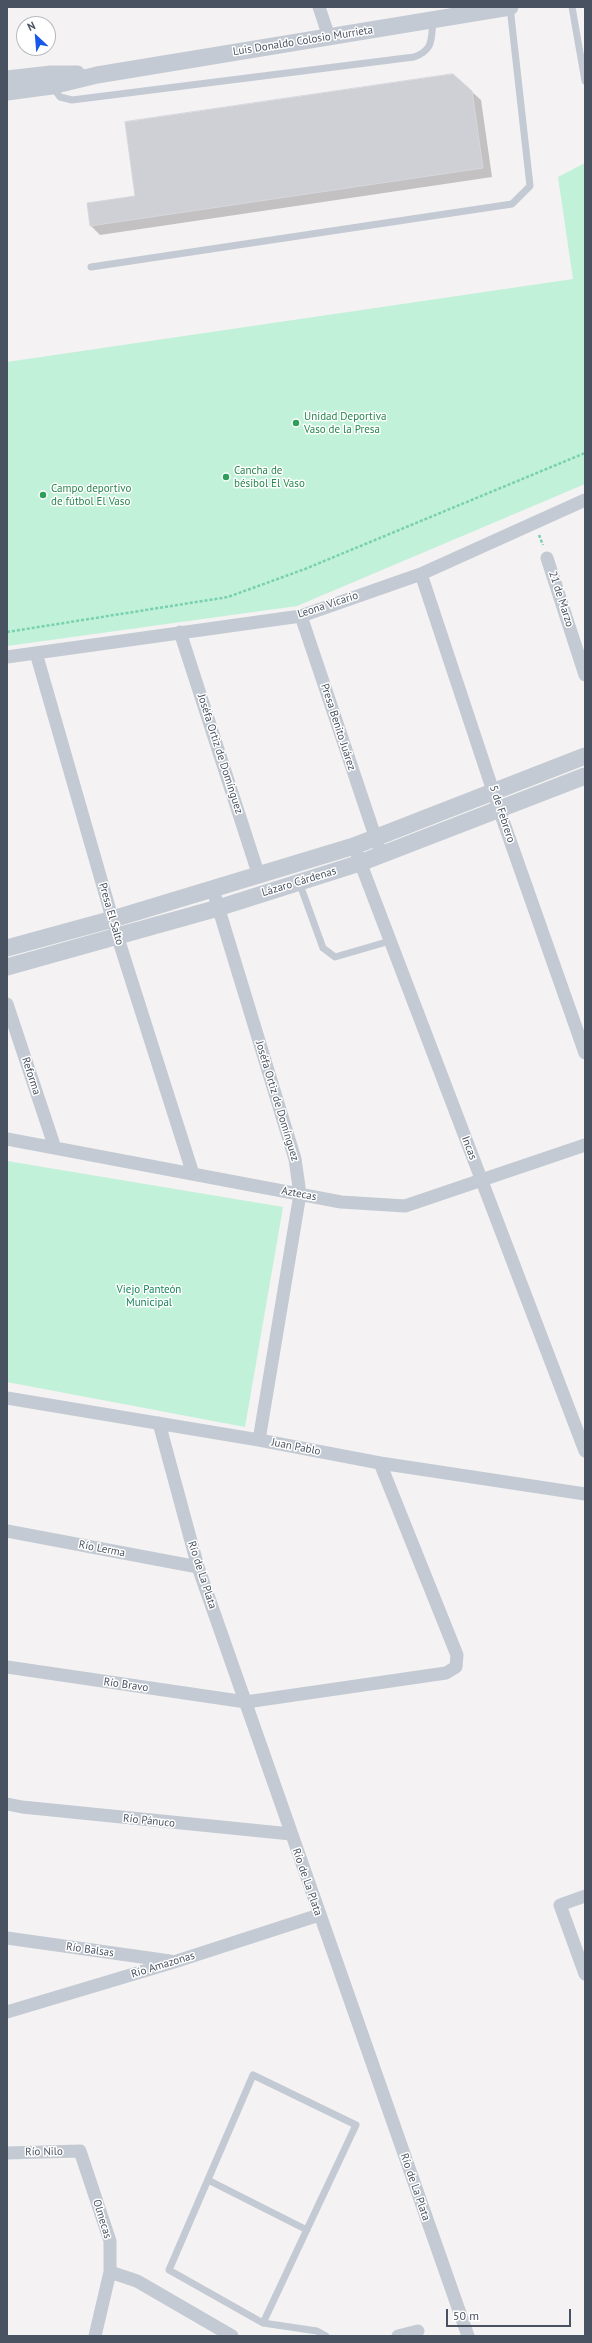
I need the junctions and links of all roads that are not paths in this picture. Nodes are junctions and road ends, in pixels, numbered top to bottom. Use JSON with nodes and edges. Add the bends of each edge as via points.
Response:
{"nodes":[{"id":1,"x":319,"y":7,"type":"edge"},
{"id":2,"x":510,"y":7,"type":"edge"},
{"id":3,"x":572,"y":7,"type":"edge"},
{"id":4,"x":433,"y":20,"type":"junction"},
{"id":5,"x":329,"y":37,"type":"junction"},
{"id":6,"x":7,"y":79,"type":"edge"},
{"id":7,"x":51,"y":80,"type":"junction"},
{"id":8,"x":585,"y":81,"type":"edge"},
{"id":9,"x":7,"y":92,"type":"edge"},
{"id":10,"x":91,"y":267,"type":"dead end"},
{"id":11,"x":585,"y":500,"type":"edge"},
{"id":12,"x":548,"y":558,"type":"road end"},
{"id":13,"x":421,"y":574,"type":"junction"},
{"id":14,"x":301,"y":616,"type":"junction"},
{"id":15,"x":180,"y":632,"type":"junction"},
{"id":16,"x":36,"y":653,"type":"junction"},
{"id":17,"x":7,"y":657,"type":"edge"},
{"id":18,"x":585,"y":675,"type":"edge"},
{"id":19,"x":585,"y":756,"type":"edge"},
{"id":20,"x":585,"y":776,"type":"edge"},
{"id":21,"x":494,"y":792,"type":"junction"},
{"id":22,"x":499,"y":809,"type":"junction"},
{"id":23,"x":375,"y":838,"type":"junction"},
{"id":24,"x":354,"y":846,"type":"junction"},
{"id":25,"x":381,"y":855,"type":"junction"},
{"id":26,"x":360,"y":863,"type":"junction"},
{"id":27,"x":259,"y":876,"type":"junction"},
{"id":28,"x":299,"y":882,"type":"junction"},
{"id":29,"x":213,"y":890,"type":"junction"},
{"id":30,"x":218,"y":908,"type":"junction"},
{"id":31,"x":115,"y":927,"type":"junction"},
{"id":32,"x":390,"y":940,"type":"junction"},
{"id":33,"x":7,"y":948,"type":"edge"},
{"id":34,"x":7,"y":967,"type":"edge"},
{"id":35,"x":7,"y":1004,"type":"edge"},
{"id":36,"x":585,"y":1053,"type":"edge"},
{"id":37,"x":7,"y":1139,"type":"edge"},
{"id":38,"x":585,"y":1145,"type":"edge"},
{"id":39,"x":55,"y":1148,"type":"junction"},
{"id":40,"x":193,"y":1174,"type":"junction"},
{"id":41,"x":482,"y":1180,"type":"junction"},
{"id":42,"x":300,"y":1194,"type":"junction"},
{"id":43,"x":7,"y":1398,"type":"edge"},
{"id":44,"x":159,"y":1423,"type":"junction"},
{"id":45,"x":259,"y":1440,"type":"junction"},
{"id":46,"x":585,"y":1451,"type":"edge"},
{"id":47,"x":380,"y":1463,"type":"junction"},
{"id":48,"x":585,"y":1494,"type":"edge"},
{"id":49,"x":7,"y":1531,"type":"edge"},
{"id":50,"x":198,"y":1567,"type":"junction"},
{"id":51,"x":7,"y":1668,"type":"edge"},
{"id":52,"x":246,"y":1702,"type":"junction"},
{"id":53,"x":7,"y":1804,"type":"edge"},
{"id":54,"x":291,"y":1834,"type":"junction"},
{"id":55,"x":585,"y":1896,"type":"edge"},
{"id":56,"x":319,"y":1915,"type":"junction"},
{"id":57,"x":7,"y":1938,"type":"edge"},
{"id":58,"x":174,"y":1962,"type":"junction"},
{"id":59,"x":585,"y":1974,"type":"edge"},
{"id":60,"x":7,"y":2012,"type":"edge"},
{"id":61,"x":80,"y":2151,"type":"joint"},
{"id":62,"x":7,"y":2153,"type":"edge"},
{"id":63,"x":208,"y":2180,"type":"junction"},
{"id":64,"x":307,"y":2230,"type":"junction"},
{"id":65,"x":110,"y":2272,"type":"junction"},
{"id":66,"x":263,"y":2323,"type":"junction"},
{"id":67,"x":418,"y":2332,"type":"dead end"},
{"id":68,"x":95,"y":2336,"type":"edge"},
{"id":69,"x":232,"y":2336,"type":"edge"},
{"id":70,"x":326,"y":2336,"type":"edge"},
{"id":71,"x":398,"y":2336,"type":"edge"},
{"id":72,"x":468,"y":2336,"type":"edge"}],
"edges":[{"from":1,"to":5,"type":"street"},
{"from":2,"to":4,"type":"street","name":"Luis Donaldo Colosio Murrieta"},
{"from":2,"to":10,"type":"lane","via":[[530,186],[512,204]]},
{"from":3,"to":8,"type":"lane"},
{"from":4,"to":5,"type":"street","name":"Luis Donaldo Colosio Murrieta"},
{"from":4,"to":7,"type":"lane","via":[[431,45],[425,53],[414,57],[72,100],[60,97]]},
{"from":5,"to":7,"type":"street","name":"Luis Donaldo Colosio Murrieta","via":[[97,75]]},
{"from":6,"to":7,"type":"street","name":"Luis Donaldo Colosio Murrieta"},
{"from":7,"to":9,"type":"street","name":"Luis Donaldo Colosio Murrieta"},
{"from":11,"to":13,"type":"street","name":"Leona Vicario"},
{"from":12,"to":18,"type":"street","name":"21 de Marzo"},
{"from":13,"to":14,"type":"street","name":"Leona Vicario"},
{"from":13,"to":21,"type":"street","name":"5 de Febrero"},
{"from":14,"to":15,"type":"street","name":"Leona Vicario"},
{"from":14,"to":23,"type":"street","name":"Presa Benito Juárez"},
{"from":15,"to":16,"type":"street","name":"Leona Vicario"},
{"from":15,"to":27,"type":"street","name":"Joséfa Ortiz de Domínguez"},
{"from":16,"to":17,"type":"street","name":"Leona Vicario"},
{"from":16,"to":31,"type":"street","name":"Presa El Salto"},
{"from":19,"to":21,"type":"street","name":"Lázaro Cárdenas"},
{"from":20,"to":22,"type":"street","name":"Lázaro Cárdenas"},
{"from":21,"to":22,"type":"street","name":"5 de Febrero"},
{"from":21,"to":23,"type":"street","name":"Lázaro Cárdenas"},
{"from":22,"to":25,"type":"street","name":"Lázaro Cárdenas"},
{"from":22,"to":36,"type":"street","name":"5 de Febrero"},
{"from":23,"to":24,"type":"street","name":"Lázaro Cárdenas"},
{"from":23,"to":25,"type":"street","name":"Presa Benito Juárez"},
{"from":24,"to":26,"type":"street","name":"Incas"},
{"from":24,"to":27,"type":"street","name":"Lázaro Cárdenas"},
{"from":25,"to":26,"type":"street","name":"Lázaro Cárdenas"},
{"from":26,"to":28,"type":"street","name":"Lázaro Cárdenas"},
{"from":26,"to":32,"type":"street","name":"Incas"},
{"from":27,"to":29,"type":"street","name":"Lázaro Cárdenas"},
{"from":28,"to":30,"type":"street","name":"Lázaro Cárdenas"},
{"from":28,"to":32,"type":"lane","via":[[323,948],[335,957]]},
{"from":29,"to":30,"type":"street","name":"Joséfa Ortiz de Domínguez"},
{"from":29,"to":31,"type":"street","name":"Lázaro Cárdenas"},
{"from":30,"to":31,"type":"street","name":"Lázaro Cárdenas"},
{"from":30,"to":42,"type":"street","name":"Joséfa Ortiz de Domínguez","via":[[295,1160]]},
{"from":31,"to":33,"type":"street","name":"Lázaro Cárdenas"},
{"from":31,"to":34,"type":"street","name":"Lázaro Cárdenas"},
{"from":31,"to":40,"type":"street","name":"Presa El Salto"},
{"from":32,"to":41,"type":"street","name":"Incas"},
{"from":35,"to":39,"type":"street","name":"Reforma"},
{"from":37,"to":39,"type":"street","name":"Aztecas"},
{"from":38,"to":41,"type":"street","name":"Aztecas"},
{"from":39,"to":40,"type":"street","name":"Aztecas"},
{"from":40,"to":42,"type":"street","name":"Aztecas"},
{"from":41,"to":42,"type":"street","name":"Aztecas","via":[[405,1206],[341,1202]]},
{"from":41,"to":46,"type":"street","name":"Incas"},
{"from":42,"to":45,"type":"street","name":"Joséfa Ortiz de Domínguez"},
{"from":43,"to":44,"type":"street","name":"Juan Pablo"},
{"from":44,"to":45,"type":"street","name":"Juan Pablo"},
{"from":44,"to":50,"type":"street","name":"Río de La Plata"},
{"from":45,"to":47,"type":"street","name":"Juan Pablo"},
{"from":47,"to":48,"type":"street","name":"Juan Pablo"},
{"from":47,"to":52,"type":"street","name":"Río Bravo","via":[[457,1655],[456,1667],[446,1674]]},
{"from":49,"to":50,"type":"street","name":"Río Lerma"},
{"from":50,"to":52,"type":"street","name":"Río de La Plata"},
{"from":51,"to":52,"type":"street","name":"Río Bravo"},
{"from":52,"to":54,"type":"street","name":"Río de La Plata"},
{"from":53,"to":54,"type":"street","name":"Río Pánuco"},
{"from":54,"to":56,"type":"street","name":"Río de La Plata"},
{"from":55,"to":59,"type":"street","via":[[560,1905]]},
{"from":56,"to":58,"type":"street","name":"Río Amazonas"},
{"from":56,"to":72,"type":"street","name":"Río de La Plata"},
{"from":57,"to":58,"type":"street","name":"Río Balsas"},
{"from":58,"to":60,"type":"street","name":"Río Amazonas"},
{"from":61,"to":62,"type":"street","name":"Río Nilo"},
{"from":61,"to":65,"type":"street","name":"Olmecas","via":[[110,2241]]},
{"from":63,"to":64,"type":"lane"},
{"from":63,"to":64,"type":"lane","via":[[253,2075],[356,2126]]},
{"from":63,"to":66,"type":"lane","via":[[169,2270]]},
{"from":64,"to":66,"type":"lane"},
{"from":65,"to":68,"type":"street","name":"Olmecas"},
{"from":65,"to":69,"type":"street","via":[[137,2281]]},
{"from":66,"to":70,"type":"lane","via":[[317,2331]]},
{"from":67,"to":71,"type":"street"}]}
